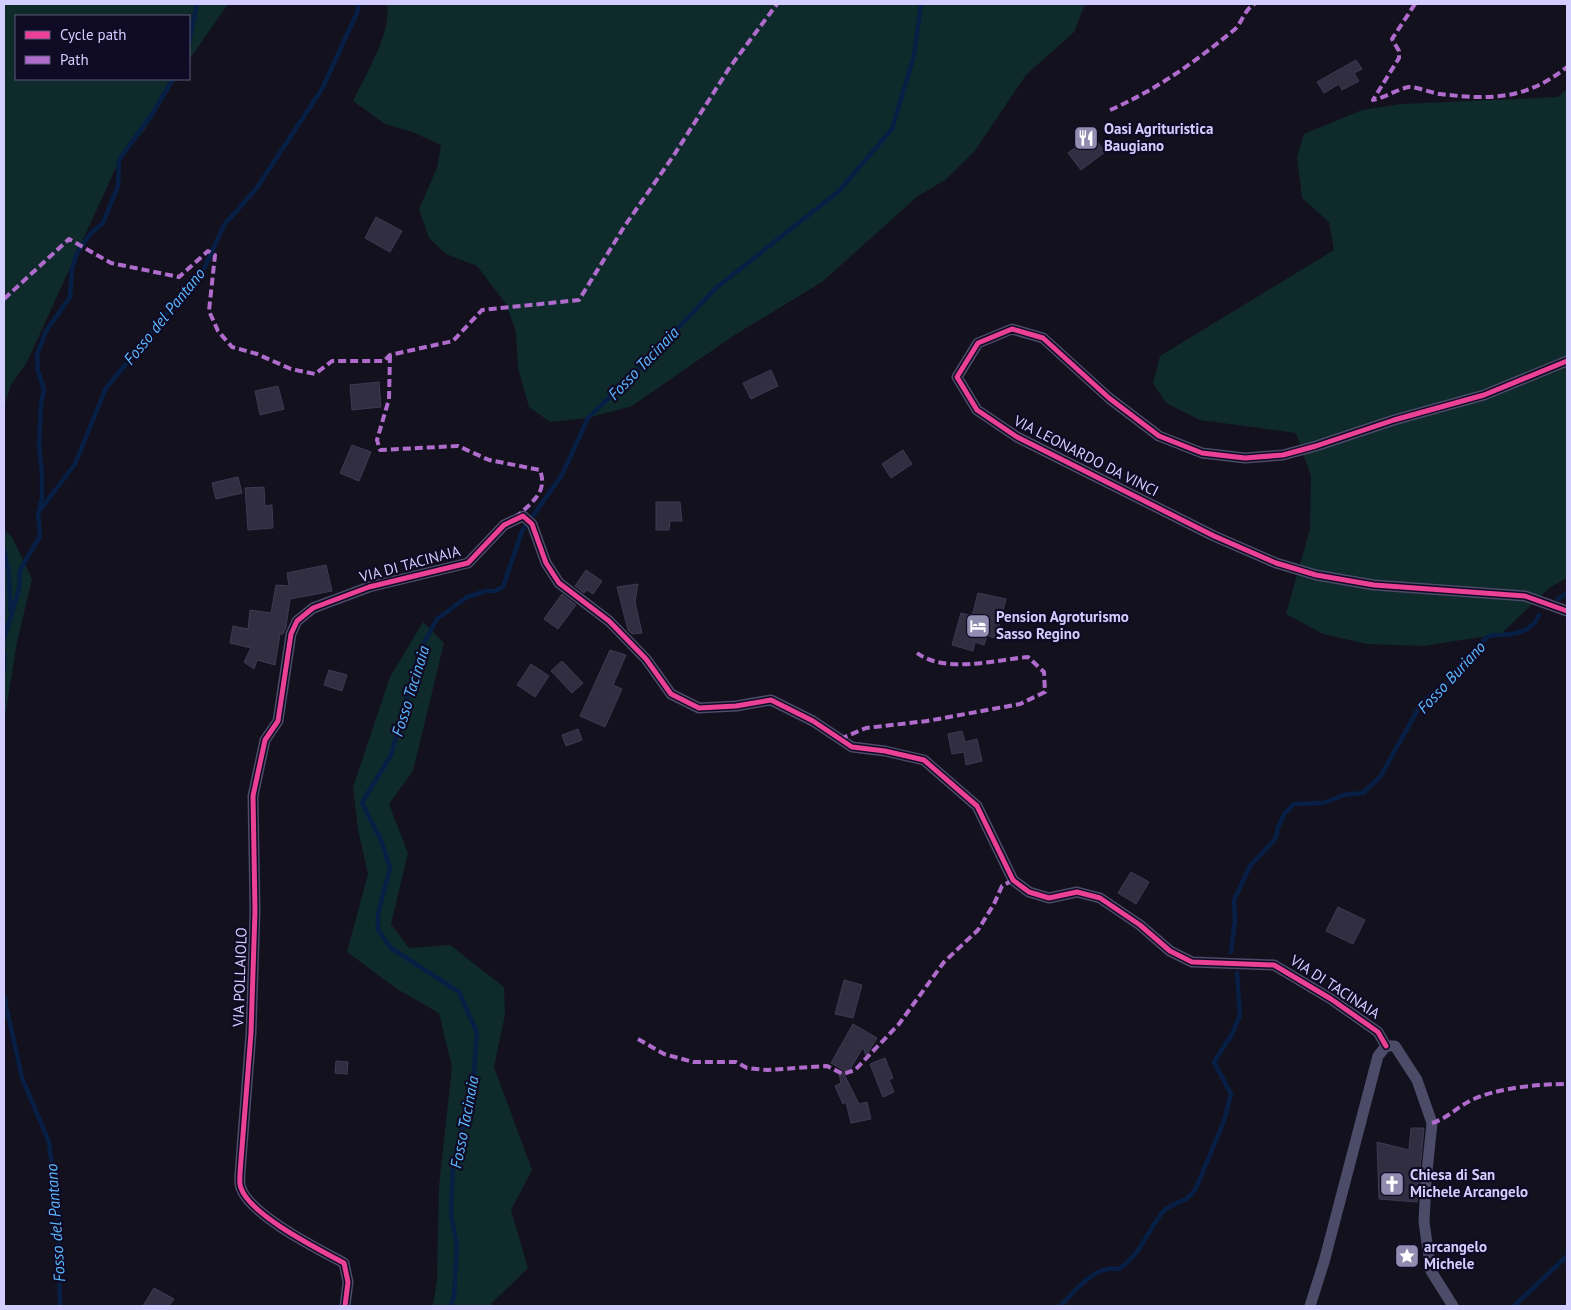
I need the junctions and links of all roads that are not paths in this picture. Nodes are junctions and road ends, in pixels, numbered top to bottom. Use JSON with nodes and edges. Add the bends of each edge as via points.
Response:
{"nodes":[{"id":1,"x":1567,"y":361,"type":"edge"},
{"id":2,"x":313,"y":608,"type":"joint"},
{"id":3,"x":1567,"y":611,"type":"edge"},
{"id":4,"x":1386,"y":1046,"type":"junction"},
{"id":5,"x":345,"y":1306,"type":"edge"},
{"id":6,"x":1310,"y":1306,"type":"edge"},
{"id":7,"x":1453,"y":1306,"type":"edge"}],
"edges":[{"from":1,"to":3,"type":"street","name":"VIA LEONARDO DA VINCI","via":[[1484,395],[1316,446],[1283,455],[1245,458],[1202,453],[1159,436],[1109,398],[1043,338],[1012,329],[978,344],[957,377],[977,410],[1017,437],[1214,536],[1276,562],[1316,575],[1374,585],[1525,596]]},
{"from":2,"to":4,"type":"street","name":"VIA DI TACINAIA","via":[[369,587],[468,563],[504,525],[528,520],[546,563],[559,583],[609,621],[646,659],[671,694],[699,708],[771,700],[813,721],[852,747],[924,760],[977,806],[1013,880],[1029,892],[1049,898],[1077,892],[1100,898],[1140,925],[1170,951],[1192,962],[1274,965],[1378,1032]]},
{"from":2,"to":5,"type":"street","name":"VIA POLLAIOLO","via":[[297,621],[291,634],[278,721],[265,740],[253,796],[251,1033],[240,1188],[266,1217],[344,1263],[348,1282]]},
{"from":4,"to":6,"type":"street","via":[[1378,1056]]},
{"from":4,"to":7,"type":"street","name":"VIA DI TACINAIA","via":[[1395,1046],[1417,1080],[1432,1123],[1424,1222],[1431,1271]]}]}
